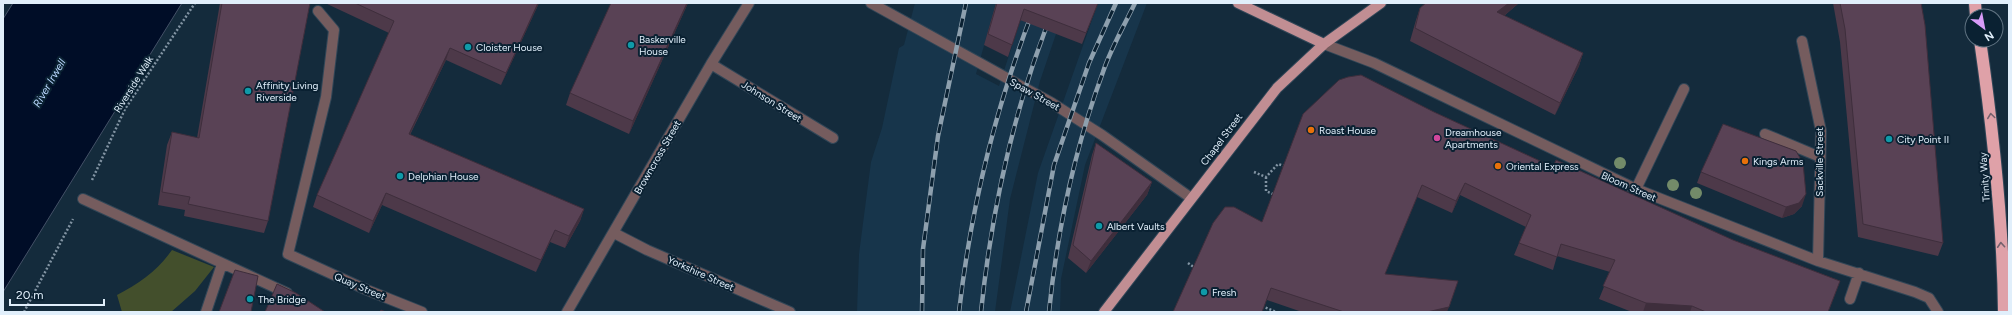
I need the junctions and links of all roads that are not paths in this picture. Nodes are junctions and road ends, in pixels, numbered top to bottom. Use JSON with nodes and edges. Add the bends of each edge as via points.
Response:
{"nodes":[{"id":1,"x":749,"y":3,"type":"edge"},
{"id":2,"x":871,"y":3,"type":"edge"},
{"id":3,"x":1238,"y":3,"type":"edge"},
{"id":4,"x":1381,"y":3,"type":"edge"},
{"id":5,"x":318,"y":11,"type":"dead end"},
{"id":6,"x":1802,"y":41,"type":"dead end"},
{"id":7,"x":1324,"y":44,"type":"junction"},
{"id":8,"x":1981,"y":48,"type":"edge"},
{"id":9,"x":711,"y":64,"type":"junction"},
{"id":10,"x":1684,"y":89,"type":"dead end"},
{"id":11,"x":1765,"y":134,"type":"dead end"},
{"id":12,"x":833,"y":138,"type":"dead end"},
{"id":13,"x":1820,"y":157,"type":"junction"},
{"id":14,"x":1636,"y":190,"type":"junction"},
{"id":15,"x":1191,"y":198,"type":"junction"},
{"id":16,"x":83,"y":199,"type":"road end"},
{"id":17,"x":614,"y":233,"type":"junction"},
{"id":18,"x":1818,"y":261,"type":"junction"},
{"id":19,"x":222,"y":264,"type":"junction"},
{"id":20,"x":1859,"y":273,"type":"junction"},
{"id":21,"x":296,"y":297,"type":"edge"},
{"id":22,"x":1850,"y":299,"type":"dead end"},
{"id":23,"x":206,"y":312,"type":"edge"},
{"id":24,"x":422,"y":312,"type":"edge"},
{"id":25,"x":567,"y":312,"type":"edge"},
{"id":26,"x":790,"y":312,"type":"edge"},
{"id":27,"x":1104,"y":312,"type":"edge"},
{"id":28,"x":1938,"y":312,"type":"edge"},
{"id":29,"x":2004,"y":312,"type":"edge"}],
"edges":[{"from":1,"to":9,"type":"street","name":"Browncross Street"},
{"from":2,"to":15,"type":"street","name":"Spaw Street","via":[[1052,103]]},
{"from":3,"to":7,"type":"main road"},
{"from":4,"to":7,"type":"main road","name":"Chapel Street"},
{"from":5,"to":24,"type":"street","name":"Quay Street","via":[[334,30],[326,97],[288,254]]},
{"from":6,"to":13,"type":"street","name":"Sackville Street","via":[[1821,131]]},
{"from":7,"to":14,"type":"street","name":"Bloom Street","via":[[1374,63]]},
{"from":7,"to":15,"type":"main road","name":"Chapel Street","via":[[1277,88]]},
{"from":29,"to":8,"type":"highway","name":"Trinity Way","one_way":true,"via":[[1992,126]]},
{"from":9,"to":12,"type":"street","name":"Johnson Street"},
{"from":9,"to":17,"type":"street","name":"Browncross Street"},
{"from":10,"to":14,"type":"street"},
{"from":11,"to":13,"type":"street"},
{"from":13,"to":18,"type":"street","name":"Sackville Street"},
{"from":14,"to":18,"type":"street","name":"Bloom Street"},
{"from":15,"to":27,"type":"main road","name":"Chapel Street"},
{"from":16,"to":19,"type":"street"},
{"from":17,"to":25,"type":"street","name":"Browncross Street"},
{"from":17,"to":26,"type":"street","name":"Yorkshire Street"},
{"from":18,"to":20,"type":"street","name":"Bloom Street"},
{"from":19,"to":21,"type":"street"},
{"from":19,"to":23,"type":"street"},
{"from":20,"to":22,"type":"street"},
{"from":20,"to":28,"type":"street","name":"Bloom Street","via":[[1929,298]]}]}
